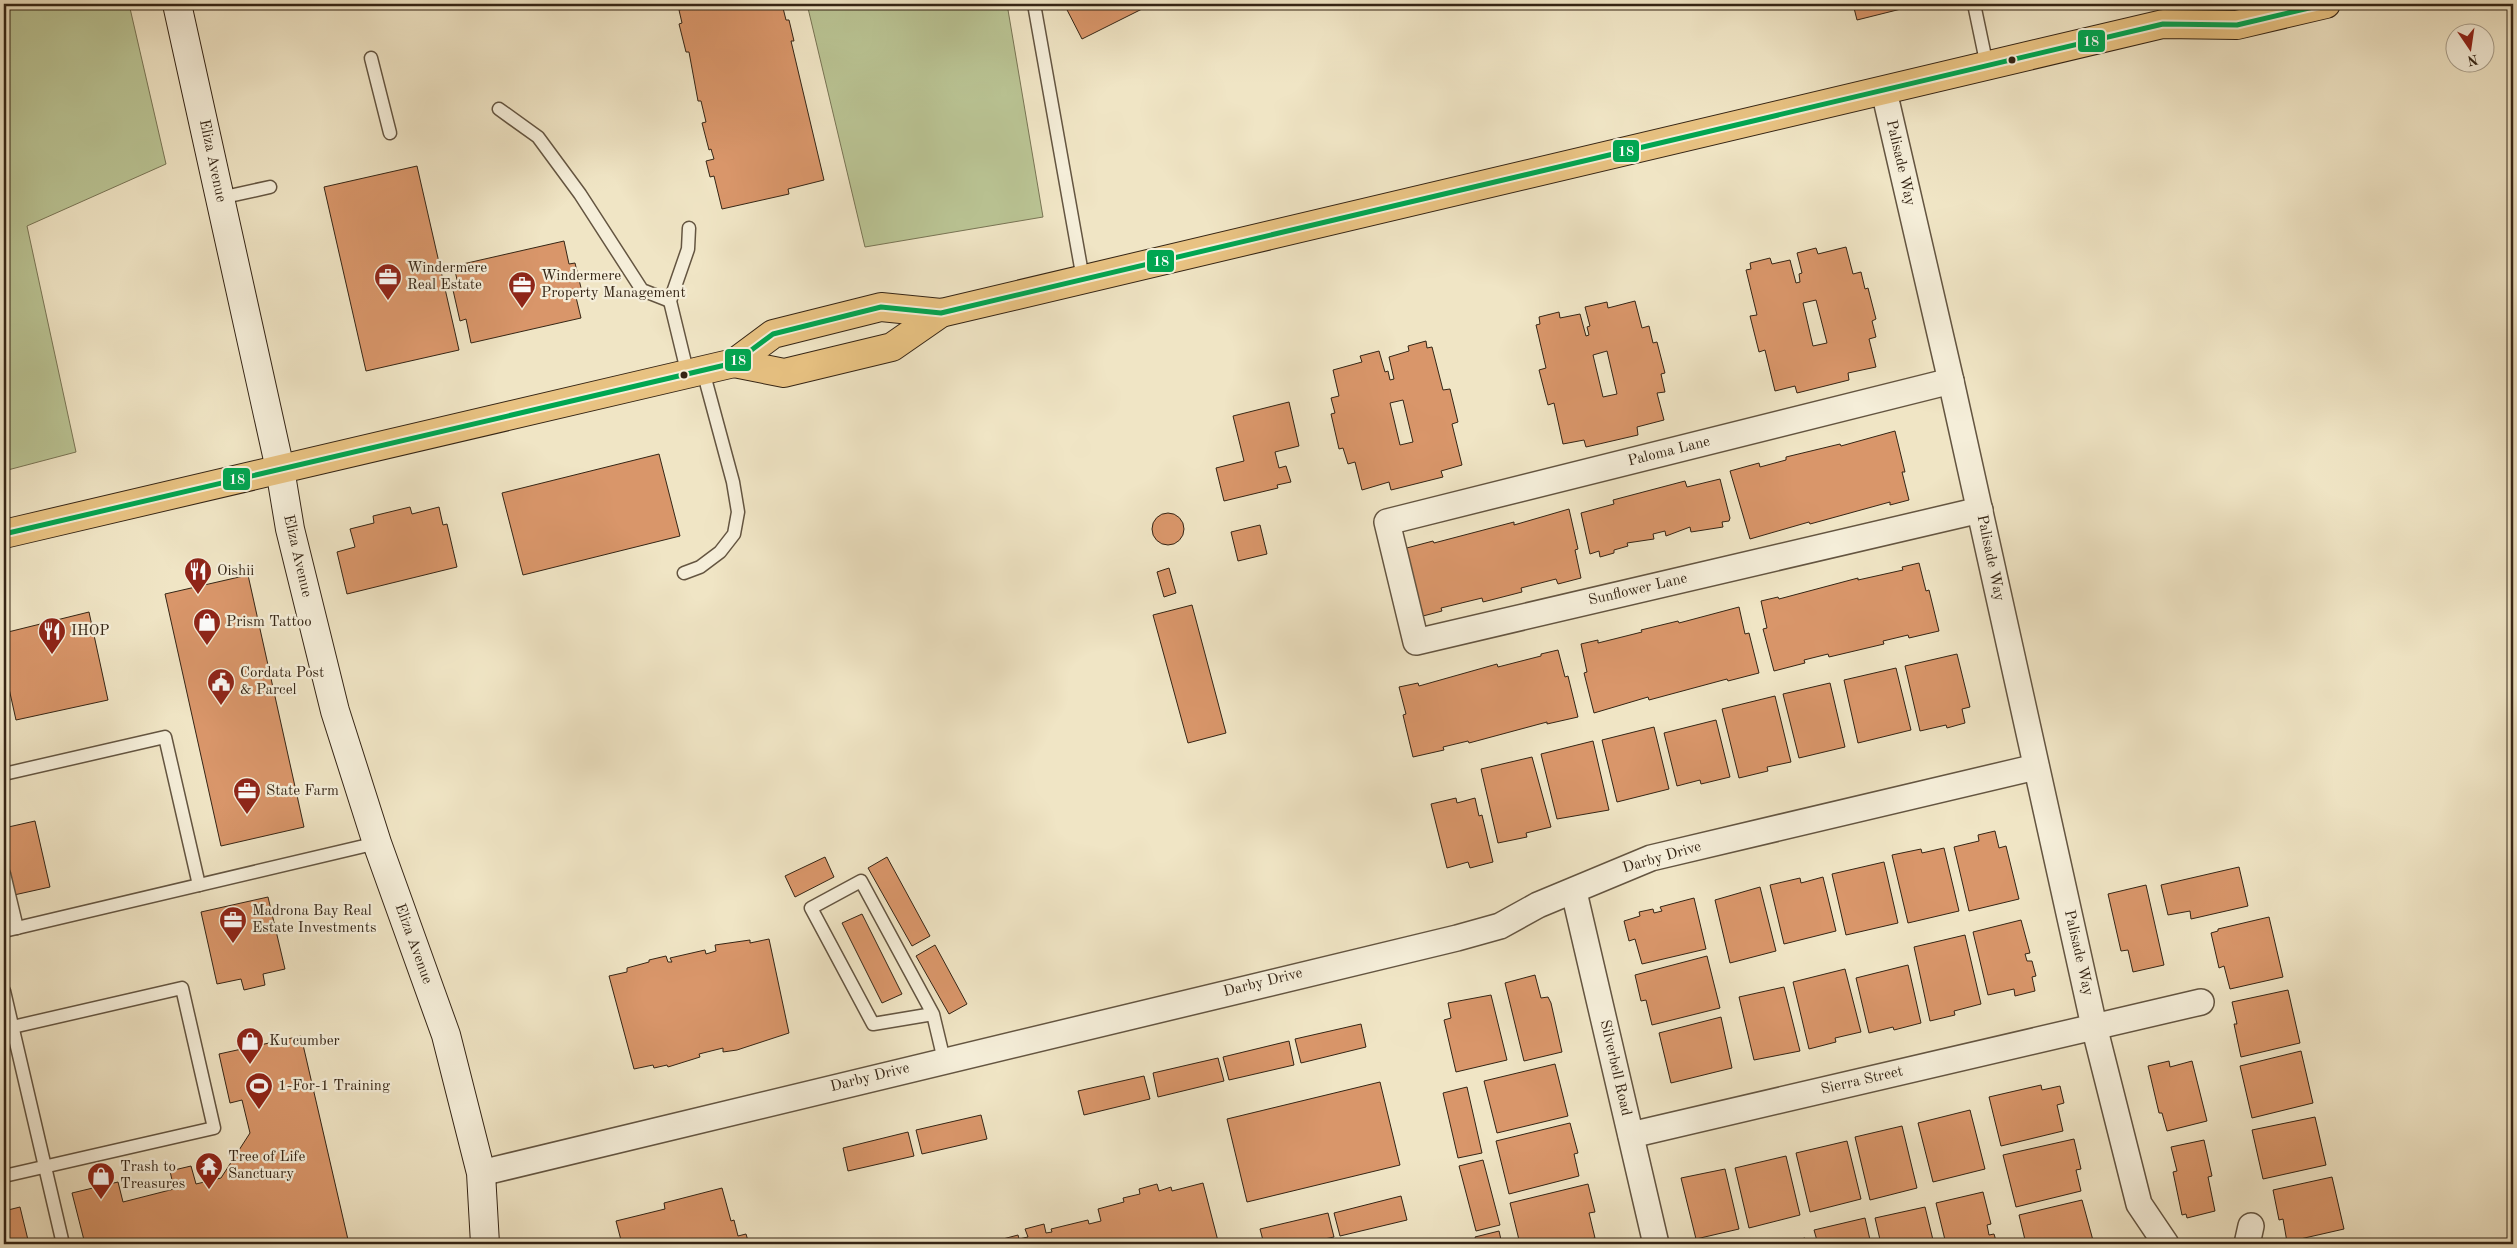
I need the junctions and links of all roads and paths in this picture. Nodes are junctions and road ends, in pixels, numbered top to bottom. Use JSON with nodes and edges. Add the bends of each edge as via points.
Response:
{"nodes":[{"id":1,"x":177,"y":4,"type":"edge"},
{"id":2,"x":1034,"y":4,"type":"edge"},
{"id":3,"x":1974,"y":4,"type":"edge"},
{"id":4,"x":2194,"y":4,"type":"edge"},
{"id":5,"x":2326,"y":4,"type":"edge"},
{"id":6,"x":2163,"y":24,"type":"junction"},
{"id":7,"x":372,"y":58,"type":"dead end"},
{"id":8,"x":1987,"y":66,"type":"junction"},
{"id":9,"x":1884,"y":91,"type":"junction"},
{"id":10,"x":499,"y":109,"type":"dead end"},
{"id":11,"x":390,"y":133,"type":"dead end"},
{"id":12,"x":270,"y":187,"type":"dead end"},
{"id":13,"x":220,"y":198,"type":"junction"},
{"id":14,"x":689,"y":228,"type":"dead end"},
{"id":15,"x":1083,"y":278,"type":"junction"},
{"id":16,"x":670,"y":301,"type":"junction"},
{"id":17,"x":941,"y":313,"type":"junction"},
{"id":18,"x":734,"y":363,"type":"junction"},
{"id":19,"x":696,"y":373,"type":"junction"},
{"id":20,"x":1952,"y":381,"type":"junction"},
{"id":21,"x":280,"y":469,"type":"junction"},
{"id":22,"x":1980,"y":510,"type":"junction"},
{"id":23,"x":1387,"y":522,"type":"joint"},
{"id":24,"x":4,"y":534,"type":"edge"},
{"id":25,"x":684,"y":573,"type":"dead end"},
{"id":26,"x":2036,"y":767,"type":"junction"},
{"id":27,"x":4,"y":774,"type":"edge"},
{"id":28,"x":377,"y":843,"type":"junction"},
{"id":29,"x":4,"y":874,"type":"edge"},
{"id":30,"x":199,"y":885,"type":"junction"},
{"id":31,"x":1574,"y":892,"type":"junction"},
{"id":32,"x":17,"y":928,"type":"junction"},
{"id":33,"x":4,"y":931,"type":"edge"},
{"id":34,"x":4,"y":991,"type":"edge"},
{"id":35,"x":2201,"y":1002,"type":"dead end"},
{"id":36,"x":933,"y":1014,"type":"junction"},
{"id":37,"x":2094,"y":1026,"type":"junction"},
{"id":38,"x":8,"y":1028,"type":"edge"},
{"id":39,"x":944,"y":1060,"type":"junction"},
{"id":40,"x":1631,"y":1135,"type":"junction"},
{"id":41,"x":45,"y":1166,"type":"junction"},
{"id":42,"x":481,"y":1173,"type":"junction"},
{"id":43,"x":4,"y":1176,"type":"edge"},
{"id":44,"x":63,"y":1244,"type":"edge"},
{"id":45,"x":485,"y":1244,"type":"edge"},
{"id":46,"x":1656,"y":1244,"type":"edge"},
{"id":47,"x":2166,"y":1244,"type":"edge"}],
"edges":[{"from":1,"to":13,"type":"street","name":"Eliza Avenue"},
{"from":2,"to":15,"type":"lane"},
{"from":3,"to":8,"type":"lane"},
{"from":4,"to":6,"type":"main road"},
{"from":5,"to":6,"type":"main road","via":[[2237,25]]},
{"from":6,"to":8,"type":"main road"},
{"from":7,"to":11,"type":"lane"},
{"from":8,"to":9,"type":"main road"},
{"from":9,"to":15,"type":"main road"},
{"from":9,"to":20,"type":"street","name":"Palisade Way"},
{"from":10,"to":16,"type":"lane","via":[[538,136],[642,290]]},
{"from":12,"to":13,"type":"lane"},
{"from":13,"to":21,"type":"street","name":"Eliza Avenue"},
{"from":14,"to":16,"type":"lane","via":[[688,249]]},
{"from":15,"to":17,"type":"main road"},
{"from":16,"to":19,"type":"lane"},
{"from":17,"to":18,"type":"main road","via":[[881,307],[773,334]]},
{"from":17,"to":18,"type":"main road","via":[[892,347],[784,373]]},
{"from":18,"to":19,"type":"main road"},
{"from":19,"to":21,"type":"main road"},
{"from":19,"to":25,"type":"lane","via":[[733,482],[738,512],[734,534],[720,552],[700,567]]},
{"from":20,"to":22,"type":"street","name":"Palisade Way"},
{"from":20,"to":23,"type":"street","name":"Paloma Lane"},
{"from":21,"to":24,"type":"main road"},
{"from":21,"to":28,"type":"street","name":"Eliza Avenue","via":[[290,529],[335,711]]},
{"from":22,"to":23,"type":"street","name":"Sunflower Lane","via":[[1416,642]]},
{"from":22,"to":26,"type":"street","name":"Palisade Way"},
{"from":26,"to":31,"type":"street","name":"Darby Drive","via":[[1651,858],[1606,875]]},
{"from":26,"to":37,"type":"street","name":"Palisade Way"},
{"from":27,"to":30,"type":"lane","via":[[166,737]]},
{"from":28,"to":30,"type":"lane"},
{"from":28,"to":42,"type":"street","name":"Eliza Avenue","via":[[446,1035]]},
{"from":29,"to":32,"type":"lane"},
{"from":30,"to":32,"type":"lane"},
{"from":31,"to":39,"type":"street","name":"Darby Drive","via":[[1500,926],[1457,938]]},
{"from":31,"to":40,"type":"street","name":"Silverbell Road"},
{"from":32,"to":33,"type":"lane"},
{"from":34,"to":38,"type":"lane"},
{"from":35,"to":37,"type":"street"},
{"from":36,"to":36,"type":"lane","via":[[862,881],[811,908],[874,1024]]},
{"from":36,"to":39,"type":"lane"},
{"from":37,"to":40,"type":"street","name":"Sierra Street"},
{"from":37,"to":47,"type":"street","name":"Palisade Way","via":[[2139,1204]]},
{"from":38,"to":41,"type":"lane"},
{"from":38,"to":41,"type":"lane","via":[[182,988],[214,1128]]},
{"from":39,"to":42,"type":"street","name":"Darby Drive"},
{"from":40,"to":46,"type":"street","name":"Silverbell Road"},
{"from":41,"to":43,"type":"lane"},
{"from":41,"to":44,"type":"lane"},
{"from":42,"to":45,"type":"street","name":"Eliza Avenue"}]}
